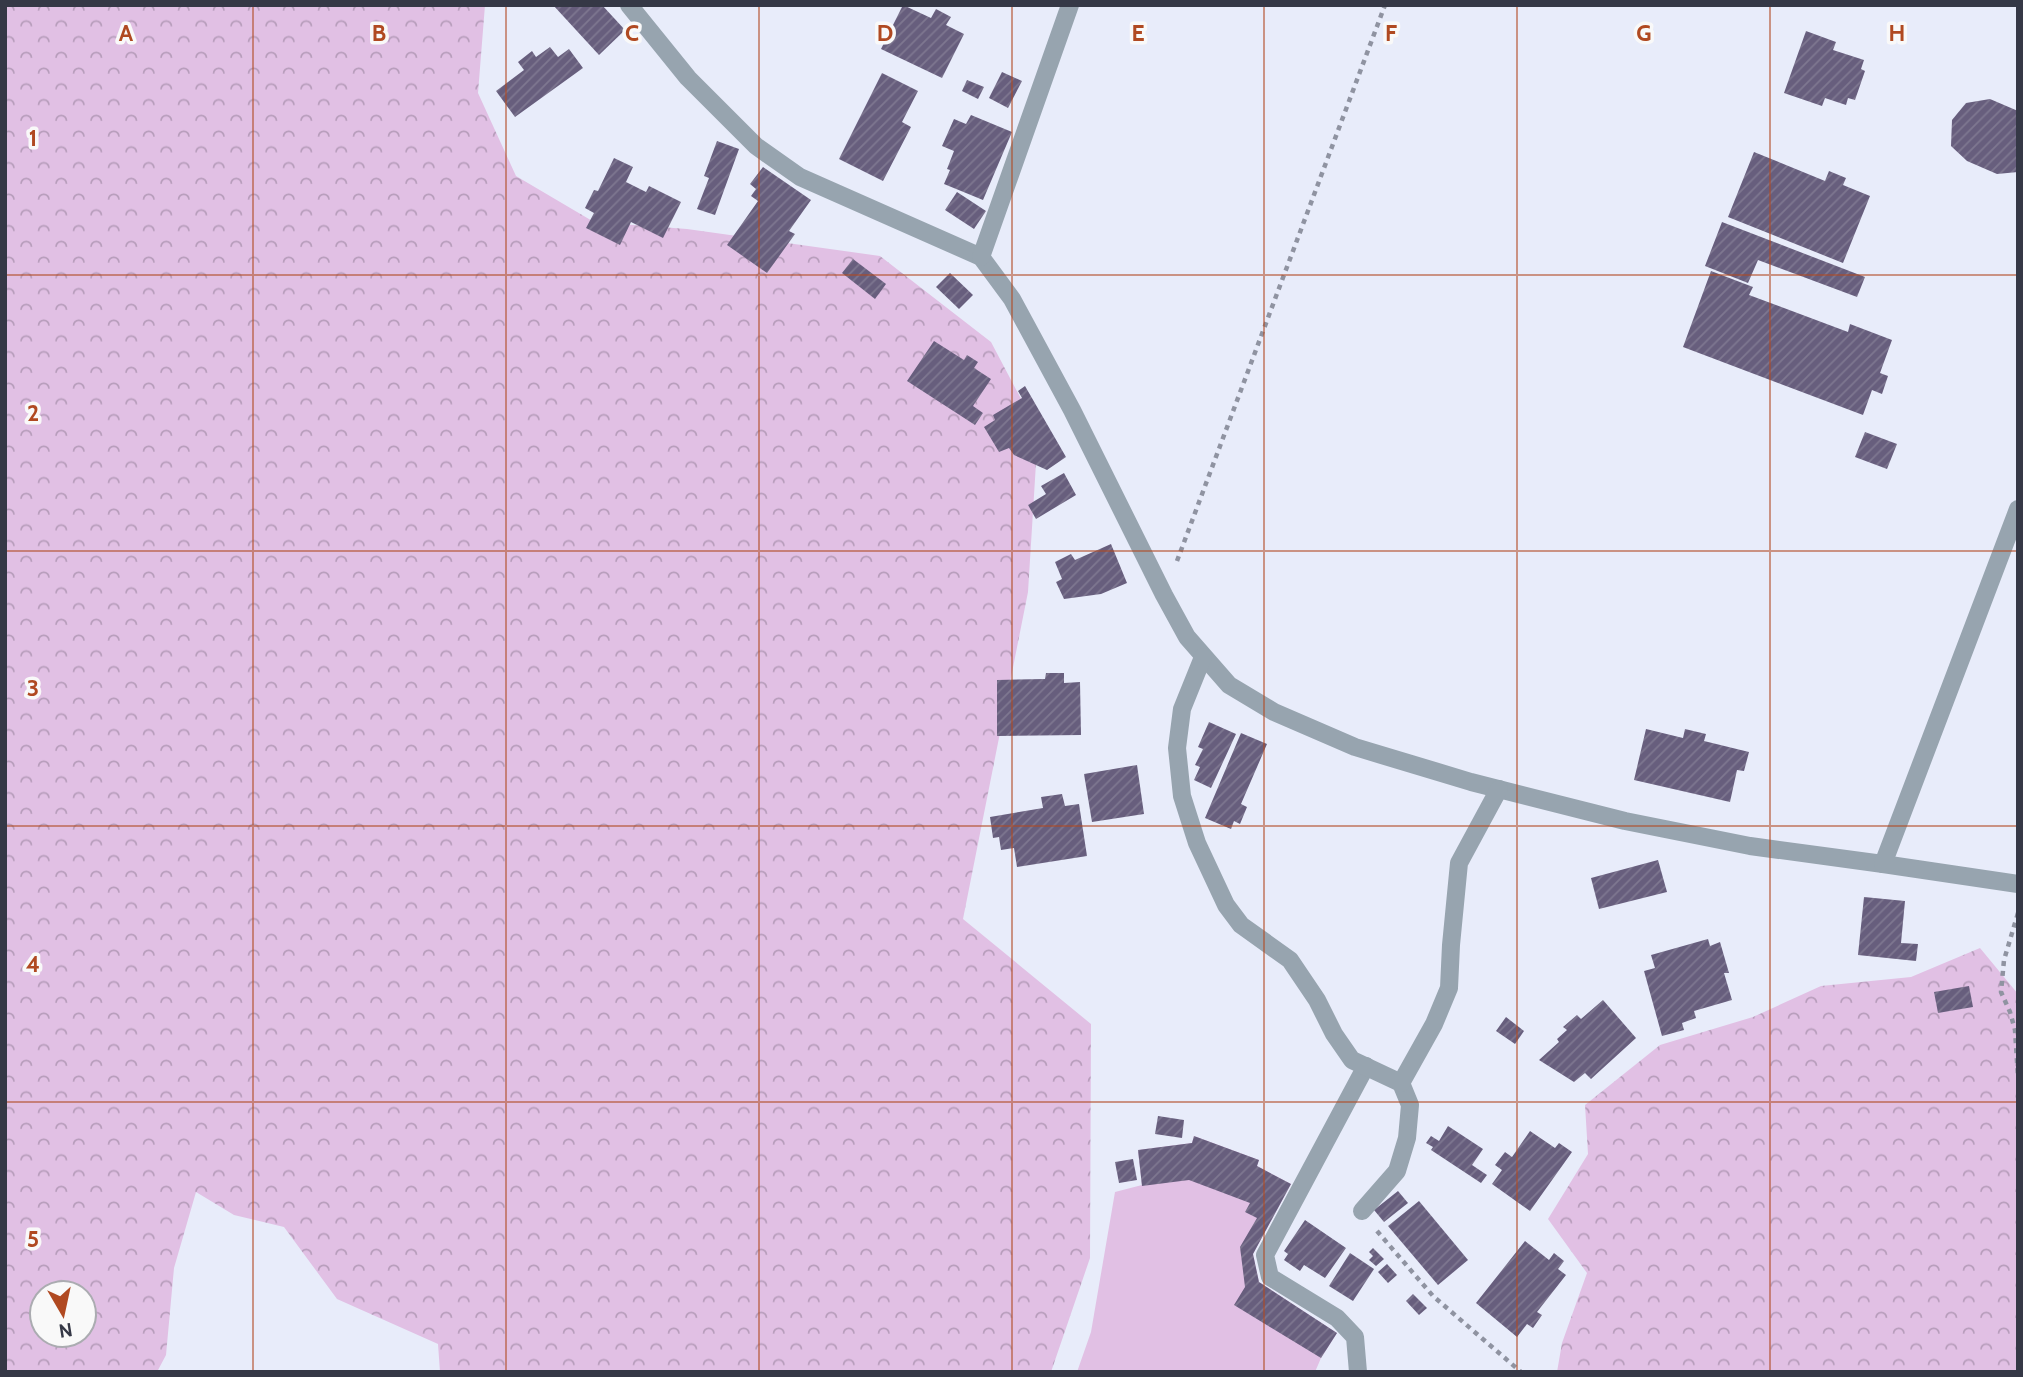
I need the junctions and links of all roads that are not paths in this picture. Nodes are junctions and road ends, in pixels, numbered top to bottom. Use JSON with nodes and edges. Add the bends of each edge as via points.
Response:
{"nodes":[{"id":1,"x":629,"y":5,"type":"edge"},
{"id":2,"x":1070,"y":5,"type":"edge"},
{"id":3,"x":981,"y":257,"type":"junction"},
{"id":4,"x":2018,"y":509,"type":"edge"},
{"id":5,"x":1203,"y":657,"type":"junction"},
{"id":6,"x":1499,"y":789,"type":"junction"},
{"id":7,"x":1883,"y":864,"type":"junction"},
{"id":8,"x":2018,"y":884,"type":"edge"},
{"id":9,"x":1366,"y":1066,"type":"junction"},
{"id":10,"x":1401,"y":1083,"type":"junction"},
{"id":11,"x":1362,"y":1211,"type":"road end"},
{"id":12,"x":1358,"y":1372,"type":"edge"}],
"edges":[{"from":1,"to":3,"type":"street","via":[[688,78],[756,146],[800,177]]},
{"from":2,"to":3,"type":"street"},
{"from":3,"to":5,"type":"street","via":[[1012,299],[1164,595]]},
{"from":4,"to":7,"type":"street"},
{"from":5,"to":6,"type":"street","via":[[1230,685],[1274,712],[1355,747]]},
{"from":5,"to":9,"type":"street","via":[[1182,709],[1177,748],[1182,796],[1197,843],[1226,905],[1241,925],[1290,960],[1352,1060]]},
{"from":6,"to":7,"type":"street","via":[[1750,846]]},
{"from":6,"to":10,"type":"street","via":[[1459,863],[1449,988]]},
{"from":7,"to":8,"type":"street"},
{"from":9,"to":10,"type":"street"},
{"from":9,"to":12,"type":"street","via":[[1265,1255],[1270,1277],[1337,1318],[1355,1336]]},
{"from":10,"to":11,"type":"street","via":[[1410,1105],[1404,1149],[1397,1171]]}]}
